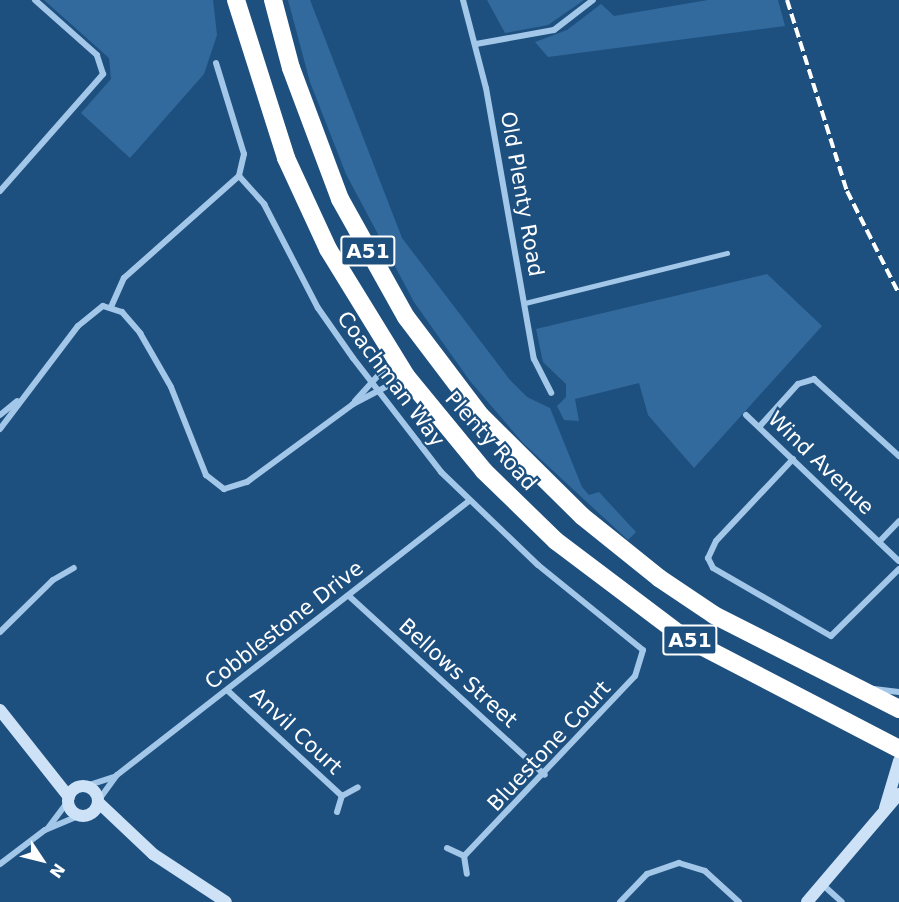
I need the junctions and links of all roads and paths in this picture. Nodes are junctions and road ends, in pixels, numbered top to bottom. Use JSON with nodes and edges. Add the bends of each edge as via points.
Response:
{"nodes":[{"id":1,"x":35,"y":0,"type":"edge"},
{"id":2,"x":236,"y":0,"type":"edge"},
{"id":3,"x":273,"y":0,"type":"edge"},
{"id":4,"x":463,"y":0,"type":"edge"},
{"id":5,"x":593,"y":0,"type":"edge"},
{"id":6,"x":476,"y":44,"type":"junction"},
{"id":7,"x":216,"y":63,"type":"dead end"},
{"id":8,"x":239,"y":176,"type":"junction"},
{"id":9,"x":0,"y":191,"type":"edge"},
{"id":10,"x":727,"y":253,"type":"dead end"},
{"id":11,"x":525,"y":303,"type":"junction"},
{"id":12,"x":111,"y":307,"type":"junction"},
{"id":13,"x":395,"y":358,"type":"junction"},
{"id":14,"x":406,"y":376,"type":"junction"},
{"id":15,"x":370,"y":381,"type":"junction"},
{"id":16,"x":378,"y":392,"type":"junction"},
{"id":17,"x":551,"y":393,"type":"dead end"},
{"id":18,"x":22,"y":397,"type":"junction"},
{"id":19,"x":353,"y":404,"type":"junction"},
{"id":20,"x":0,"y":415,"type":"edge"},
{"id":21,"x":746,"y":415,"type":"dead end"},
{"id":22,"x":759,"y":427,"type":"junction"},
{"id":23,"x":0,"y":429,"type":"edge"},
{"id":24,"x":899,"y":456,"type":"edge"},
{"id":25,"x":793,"y":459,"type":"junction"},
{"id":26,"x":470,"y":500,"type":"junction"},
{"id":27,"x":899,"y":521,"type":"edge"},
{"id":28,"x":879,"y":542,"type":"junction"},
{"id":29,"x":899,"y":561,"type":"edge"},
{"id":30,"x":74,"y":568,"type":"dead end"},
{"id":31,"x":899,"y":569,"type":"edge"},
{"id":32,"x":349,"y":596,"type":"junction"},
{"id":33,"x":0,"y":632,"type":"edge"},
{"id":34,"x":643,"y":650,"type":"joint"},
{"id":35,"x":855,"y":688,"type":"junction"},
{"id":36,"x":227,"y":690,"type":"junction"},
{"id":37,"x":899,"y":692,"type":"edge"},
{"id":38,"x":899,"y":709,"type":"edge"},
{"id":39,"x":0,"y":710,"type":"edge"},
{"id":40,"x":899,"y":749,"type":"edge"},
{"id":41,"x":899,"y":761,"type":"edge"},
{"id":42,"x":51,"y":772,"type":"junction"},
{"id":43,"x":117,"y":775,"type":"junction"},
{"id":44,"x":545,"y":775,"type":"junction"},
{"id":45,"x":85,"y":786,"type":"junction"},
{"id":46,"x":358,"y":787,"type":"dead end"},
{"id":47,"x":896,"y":790,"type":"edge"},
{"id":48,"x":342,"y":796,"type":"junction"},
{"id":49,"x":69,"y":799,"type":"junction"},
{"id":50,"x":98,"y":802,"type":"junction"},
{"id":51,"x":337,"y":812,"type":"dead end"},
{"id":52,"x":82,"y":815,"type":"junction"},
{"id":53,"x":45,"y":830,"type":"junction"},
{"id":54,"x":126,"y":833,"type":"junction"},
{"id":55,"x":447,"y":848,"type":"dead end"},
{"id":56,"x":464,"y":856,"type":"junction"},
{"id":57,"x":0,"y":864,"type":"edge"},
{"id":58,"x":467,"y":874,"type":"dead end"},
{"id":59,"x":823,"y":885,"type":"junction"},
{"id":60,"x":226,"y":902,"type":"edge"},
{"id":61,"x":620,"y":902,"type":"edge"},
{"id":62,"x":740,"y":902,"type":"edge"},
{"id":63,"x":807,"y":902,"type":"edge"},
{"id":64,"x":842,"y":902,"type":"edge"}],
"edges":[{"from":1,"to":9,"type":"street","via":[[97,55],[103,74]]},
{"from":2,"to":13,"type":"highway","name":"Plenty Road","number":"A51","via":[[271,117],[307,207]]},
{"from":3,"to":35,"type":"highway","name":"Plenty Road","number":"A51","via":[[291,68],[340,199],[406,317],[481,416],[574,509],[659,578],[714,615]]},
{"from":4,"to":6,"type":"street","name":"Old Plenty Road"},
{"from":5,"to":6,"type":"street","via":[[554,30]]},
{"from":6,"to":11,"type":"street","name":"Old Plenty Road"},
{"from":7,"to":8,"type":"street","via":[[244,154]]},
{"from":8,"to":12,"type":"street","via":[[124,278]]},
{"from":8,"to":15,"type":"street","name":"Coachman Way","via":[[264,204],[318,308]]},
{"from":10,"to":11,"type":"lane"},
{"from":11,"to":17,"type":"street","name":"Old Plenty Road","via":[[534,359]]},
{"from":12,"to":18,"type":"street","via":[[85,318]]},
{"from":12,"to":19,"type":"street","via":[[127,317],[154,354],[206,475],[220,488],[247,482]]},
{"from":13,"to":14,"type":"highway","name":"Plenty Road","number":"A51"},
{"from":13,"to":15,"type":"street"},
{"from":14,"to":16,"type":"street"},
{"from":14,"to":40,"type":"highway","name":"Plenty Road","number":"A51","via":[[506,494],[627,597],[745,672]]},
{"from":15,"to":16,"type":"street","name":"Coachman Way"},
{"from":15,"to":19,"type":"street"},
{"from":16,"to":19,"type":"street"},
{"from":16,"to":26,"type":"street","name":"Coachman Way","via":[[429,459]]},
{"from":18,"to":20,"type":"street"},
{"from":18,"to":23,"type":"street"},
{"from":21,"to":22,"type":"street","name":"Wind Avenue"},
{"from":22,"to":24,"type":"street","via":[[798,384],[814,379]]},
{"from":22,"to":25,"type":"street","name":"Wind Avenue"},
{"from":25,"to":28,"type":"street","name":"Wind Avenue"},
{"from":25,"to":31,"type":"street","via":[[716,541],[708,558],[713,568],[831,636]]},
{"from":26,"to":32,"type":"street","name":"Cobblestone Drive"},
{"from":26,"to":34,"type":"street","name":"Coachman Way","via":[[538,566]]},
{"from":27,"to":28,"type":"street"},
{"from":28,"to":29,"type":"street","name":"Wind Avenue"},
{"from":30,"to":33,"type":"street","via":[[53,580]]},
{"from":32,"to":36,"type":"street","name":"Cobblestone Drive"},
{"from":32,"to":44,"type":"street","name":"Bellows Street"},
{"from":34,"to":44,"type":"street","name":"Bluestone Court","via":[[635,676]]},
{"from":35,"to":37,"type":"street"},
{"from":35,"to":38,"type":"highway","name":"Plenty Road","number":"A51"},
{"from":36,"to":43,"type":"street","name":"Cobblestone Drive"},
{"from":36,"to":48,"type":"street","name":"Anvil Court"},
{"from":39,"to":42,"type":"street"},
{"from":41,"to":47,"type":"street"},
{"from":42,"to":45,"type":"street"},
{"from":42,"to":49,"type":"street"},
{"from":43,"to":45,"type":"street","name":"Cobblestone Drive"},
{"from":43,"to":50,"type":"street","name":"Cobblestone Drive"},
{"from":44,"to":56,"type":"street","name":"Bluestone Court"},
{"from":45,"to":49,"type":"street"},
{"from":45,"to":50,"type":"street"},
{"from":46,"to":48,"type":"street","name":"Anvil Court"},
{"from":47,"to":59,"type":"street"},
{"from":48,"to":51,"type":"street","name":"Anvil Court"},
{"from":49,"to":52,"type":"street"},
{"from":49,"to":53,"type":"street"},
{"from":50,"to":52,"type":"street"},
{"from":50,"to":54,"type":"street"},
{"from":52,"to":53,"type":"street"},
{"from":52,"to":54,"type":"street"},
{"from":53,"to":57,"type":"street"},
{"from":54,"to":60,"type":"street"},
{"from":55,"to":56,"type":"street"},
{"from":56,"to":58,"type":"street"},
{"from":59,"to":63,"type":"street"},
{"from":59,"to":64,"type":"street"},
{"from":61,"to":62,"type":"street","via":[[647,874],[678,863],[705,871]]}]}
